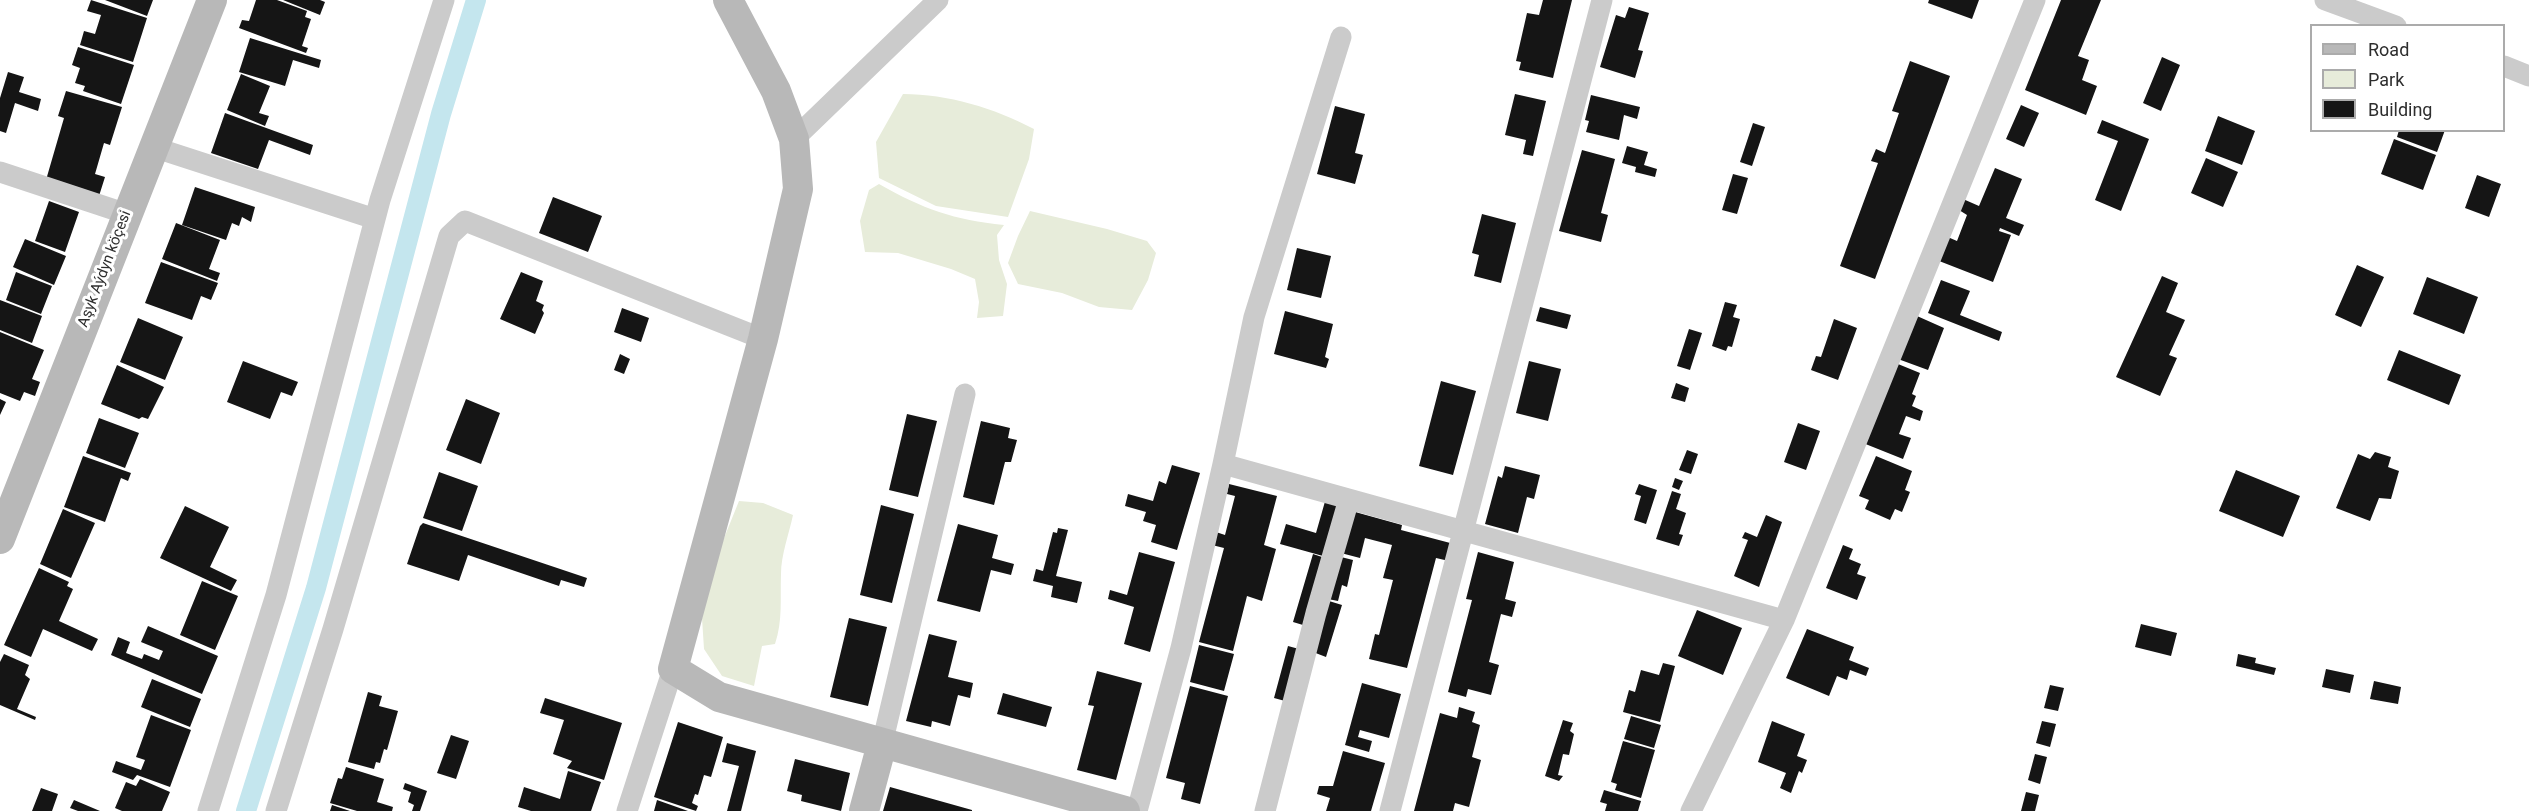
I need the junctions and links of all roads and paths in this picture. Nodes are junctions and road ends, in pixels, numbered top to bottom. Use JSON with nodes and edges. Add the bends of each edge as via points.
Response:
{"nodes":[{"id":1,"x":212,"y":0,"type":"edge"},
{"id":2,"x":444,"y":0,"type":"edge"},
{"id":3,"x":728,"y":0,"type":"edge"},
{"id":4,"x":938,"y":0,"type":"edge"},
{"id":5,"x":1602,"y":0,"type":"edge"},
{"id":6,"x":2034,"y":0,"type":"edge"},
{"id":7,"x":2325,"y":0,"type":"edge"},
{"id":8,"x":2391,"y":24,"type":"edge"},
{"id":9,"x":1341,"y":37,"type":"dead end"},
{"id":10,"x":2505,"y":66,"type":"edge"},
{"id":11,"x":2529,"y":76,"type":"edge"},
{"id":12,"x":794,"y":139,"type":"junction"},
{"id":13,"x":153,"y":147,"type":"junction"},
{"id":14,"x":0,"y":172,"type":"edge"},
{"id":15,"x":127,"y":214,"type":"junction"},
{"id":16,"x":375,"y":219,"type":"junction"},
{"id":17,"x":763,"y":339,"type":"junction"},
{"id":18,"x":964,"y":394,"type":"dead end"},
{"id":19,"x":1223,"y":464,"type":"junction"},
{"id":20,"x":1349,"y":499,"type":"junction"},
{"id":21,"x":1466,"y":532,"type":"junction"},
{"id":22,"x":0,"y":539,"type":"edge"},
{"id":23,"x":1784,"y":620,"type":"junction"},
{"id":24,"x":673,"y":669,"type":"junction"},
{"id":25,"x":882,"y":744,"type":"junction"},
{"id":26,"x":208,"y":811,"type":"edge"},
{"id":27,"x":276,"y":811,"type":"edge"},
{"id":28,"x":627,"y":811,"type":"edge"},
{"id":29,"x":864,"y":811,"type":"edge"},
{"id":30,"x":1125,"y":811,"type":"edge"},
{"id":31,"x":1137,"y":811,"type":"edge"},
{"id":32,"x":1265,"y":811,"type":"edge"},
{"id":33,"x":1390,"y":811,"type":"edge"},
{"id":34,"x":1691,"y":811,"type":"edge"}],
"edges":[{"from":1,"to":13,"type":"street","name":"Aşyk Aýdyn köçesi"},
{"from":2,"to":16,"type":"street"},
{"from":3,"to":12,"type":"street","via":[[776,91]]},
{"from":4,"to":12,"type":"street"},
{"from":5,"to":21,"type":"street"},
{"from":6,"to":23,"type":"street"},
{"from":7,"to":8,"type":"street"},
{"from":9,"to":19,"type":"street","via":[[1254,317]]},
{"from":10,"to":11,"type":"street"},
{"from":12,"to":17,"type":"street","via":[[798,189]]},
{"from":13,"to":15,"type":"street","name":"Aşyk Aýdyn köçesi"},
{"from":13,"to":16,"type":"street"},
{"from":14,"to":15,"type":"street"},
{"from":15,"to":22,"type":"street","name":"Aşyk Aýdyn köçesi"},
{"from":16,"to":26,"type":"street","via":[[276,595]]},
{"from":17,"to":24,"type":"street"},
{"from":17,"to":27,"type":"street","via":[[465,221],[449,236]]},
{"from":18,"to":25,"type":"street"},
{"from":19,"to":20,"type":"street"},
{"from":19,"to":31,"type":"street"},
{"from":20,"to":21,"type":"street"},
{"from":20,"to":32,"type":"street"},
{"from":21,"to":23,"type":"street"},
{"from":21,"to":33,"type":"street"},
{"from":23,"to":34,"type":"street"},
{"from":24,"to":25,"type":"street","via":[[719,696]]},
{"from":24,"to":28,"type":"street"},
{"from":25,"to":29,"type":"street"},
{"from":25,"to":30,"type":"street"}]}
